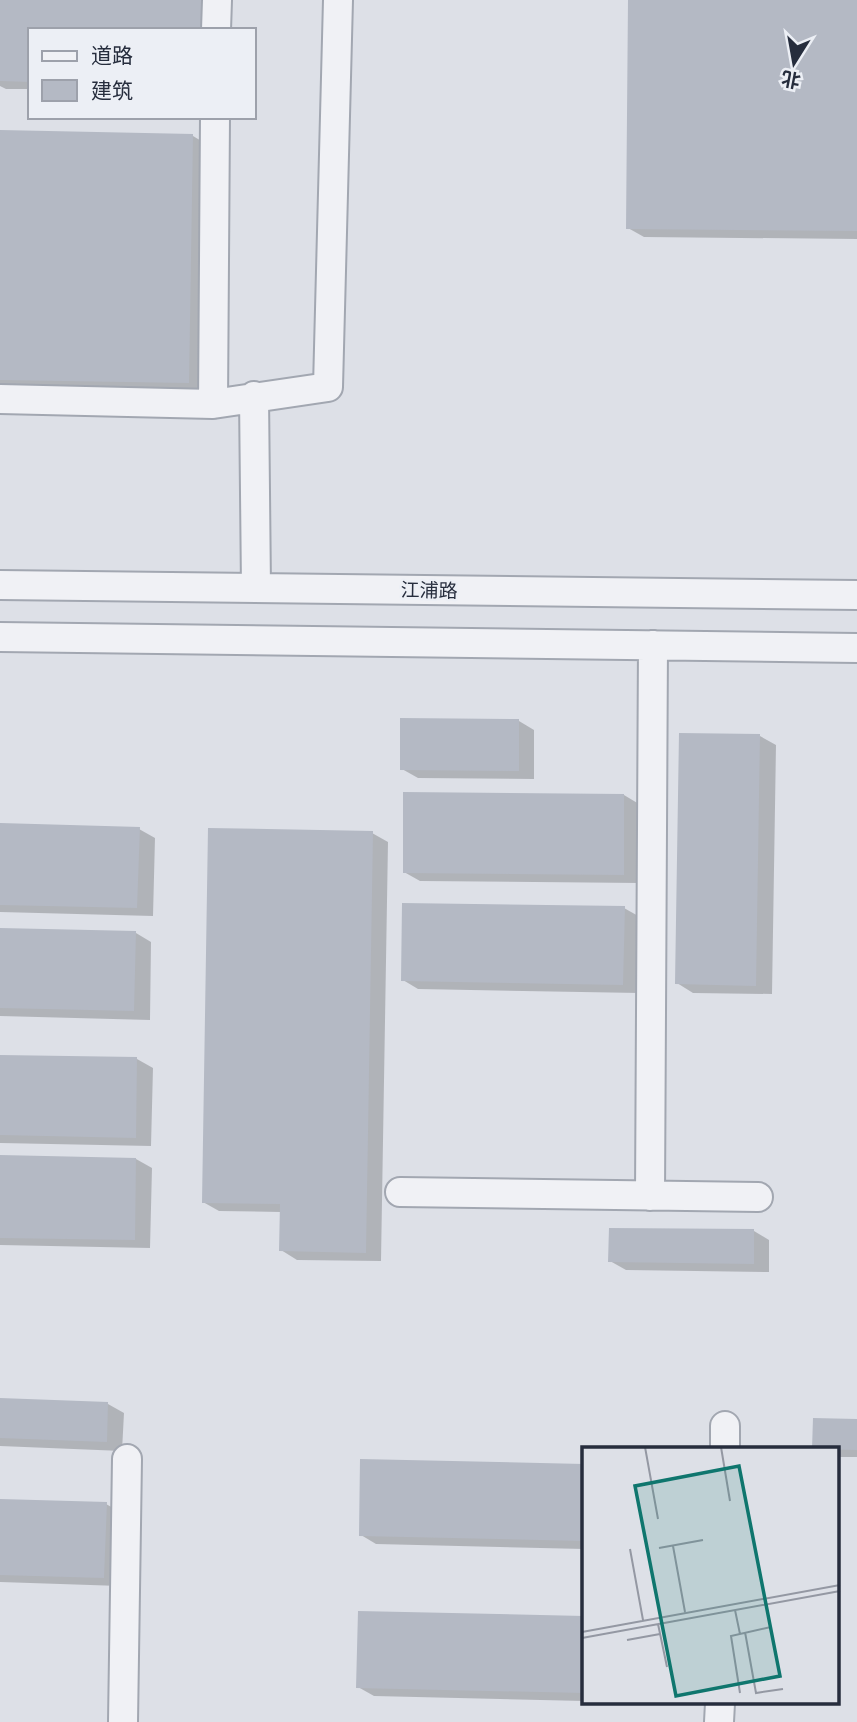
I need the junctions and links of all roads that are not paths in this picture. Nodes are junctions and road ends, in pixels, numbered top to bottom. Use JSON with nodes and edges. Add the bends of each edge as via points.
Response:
{"nodes":[{"id":1,"x":216,"y":0,"type":"edge"},
{"id":2,"x":338,"y":0,"type":"edge"},
{"id":3,"x":216,"y":28,"type":"edge"},
{"id":4,"x":215,"y":119,"type":"edge"},
{"id":5,"x":254,"y":397,"type":"junction"},
{"id":6,"x":0,"y":400,"type":"edge"},
{"id":7,"x":213,"y":404,"type":"junction"},
{"id":8,"x":0,"y":584,"type":"edge"},
{"id":9,"x":256,"y":588,"type":"junction"},
{"id":10,"x":857,"y":595,"type":"edge"},
{"id":11,"x":0,"y":637,"type":"edge"},
{"id":12,"x":653,"y":645,"type":"junction"},
{"id":13,"x":857,"y":648,"type":"edge"},
{"id":14,"x":400,"y":1192,"type":"dead end"},
{"id":15,"x":650,"y":1196,"type":"junction"},
{"id":16,"x":758,"y":1198,"type":"dead end"},
{"id":17,"x":127,"y":1459,"type":"dead end"},
{"id":18,"x":720,"y":1704,"type":"edge"},
{"id":19,"x":123,"y":1722,"type":"edge"},
{"id":20,"x":719,"y":1722,"type":"edge"}],
"edges":[{"from":1,"to":3,"type":"street"},
{"from":2,"to":5,"type":"street","via":[[328,387]]},
{"from":4,"to":7,"type":"street"},
{"from":5,"to":7,"type":"street"},
{"from":5,"to":9,"type":"street"},
{"from":6,"to":7,"type":"street"},
{"from":8,"to":9,"type":"street","name":"江浦路"},
{"from":9,"to":10,"type":"street","name":"江浦路"},
{"from":11,"to":12,"type":"street"},
{"from":12,"to":13,"type":"street"},
{"from":12,"to":15,"type":"street"},
{"from":14,"to":15,"type":"street"},
{"from":15,"to":16,"type":"street"},
{"from":17,"to":19,"type":"street"},
{"from":18,"to":20,"type":"street"}]}
